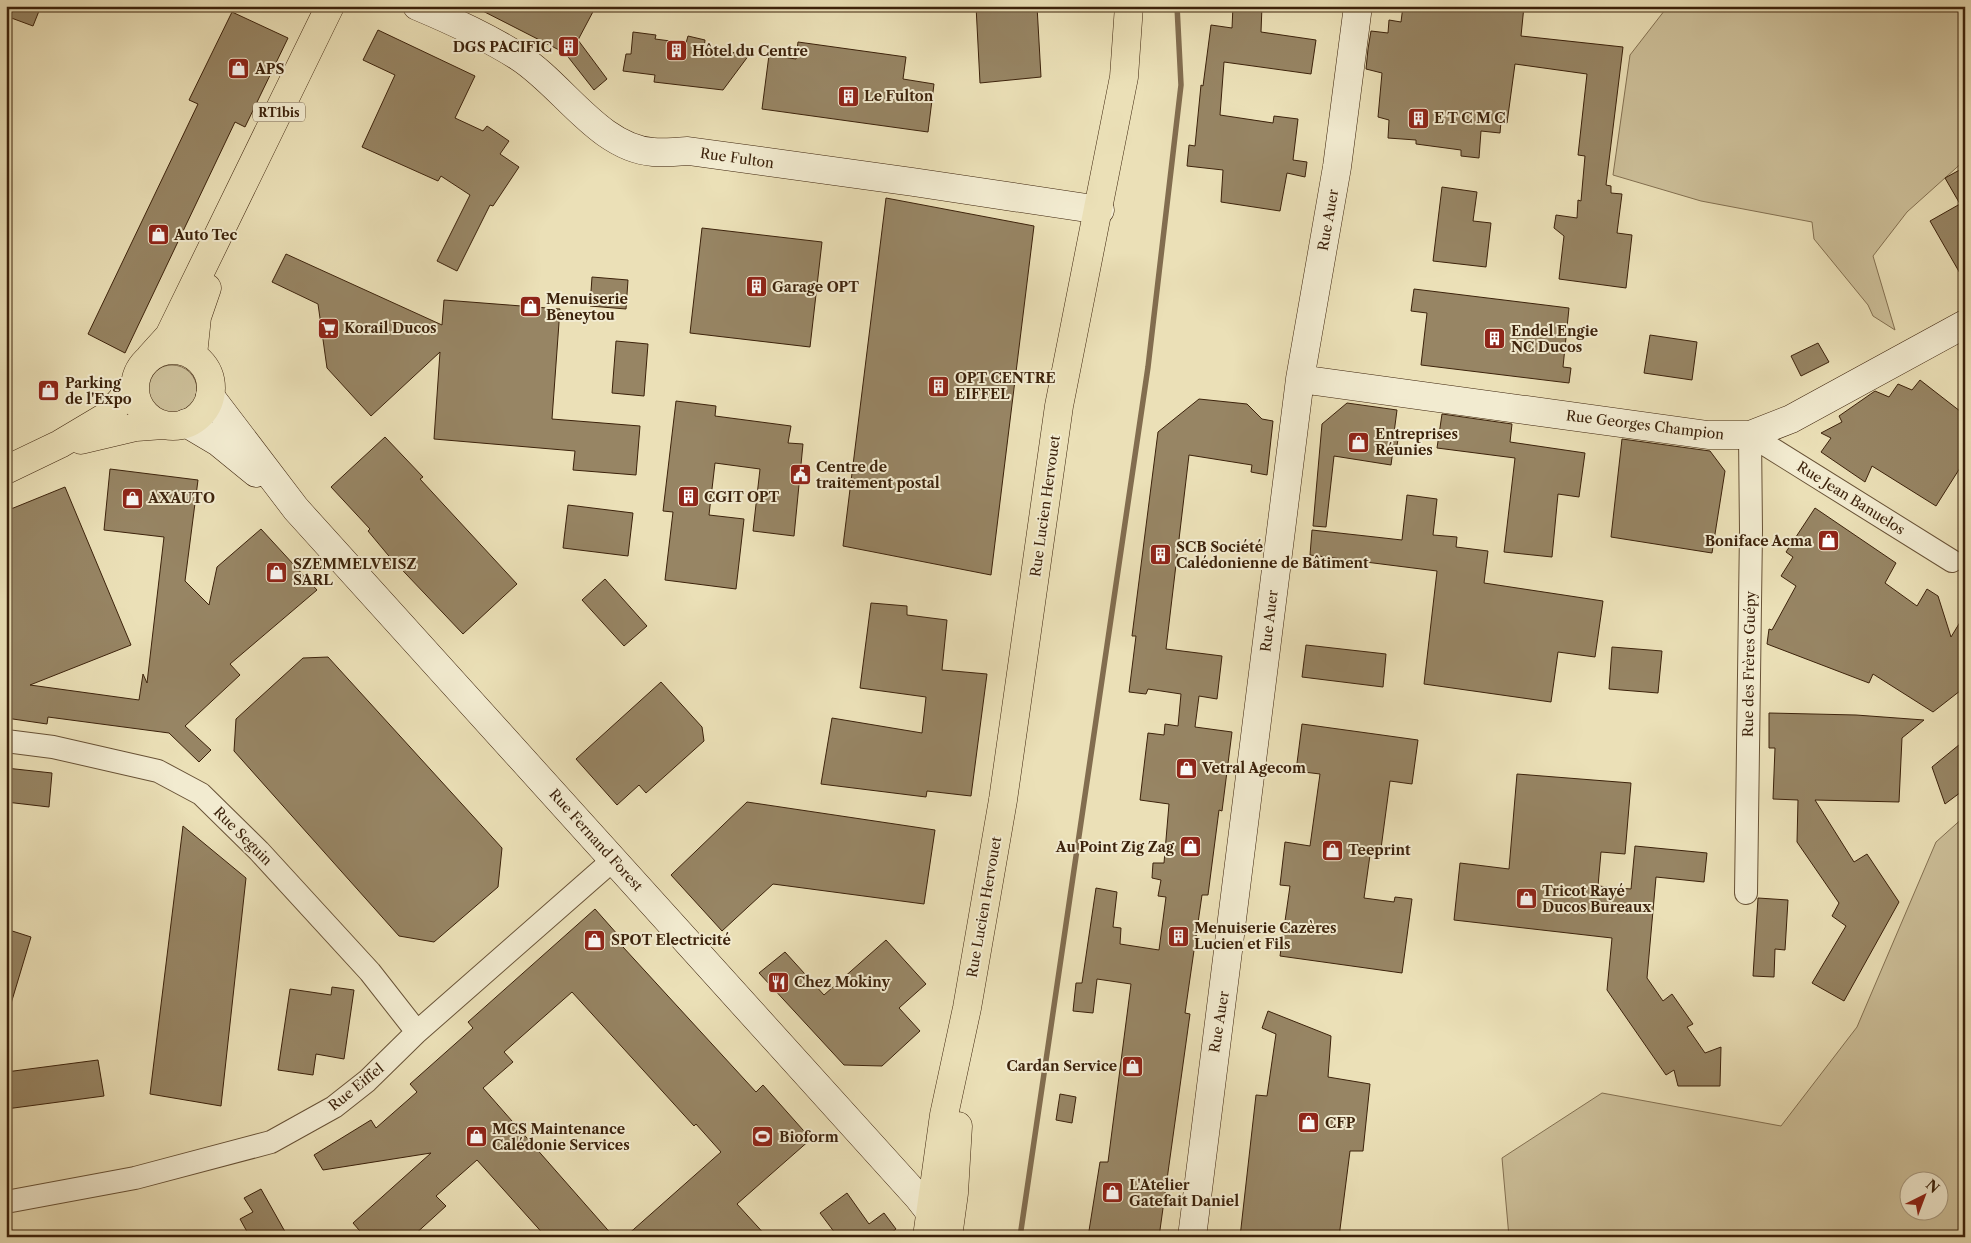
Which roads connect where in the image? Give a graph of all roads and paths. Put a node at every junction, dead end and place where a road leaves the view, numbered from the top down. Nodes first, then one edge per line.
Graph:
1 (330, 6) edge
2 (417, 6) edge
3 (1129, 6) edge
4 (1358, 6) edge
5 (1100, 210) junction
6 (226, 217) junction
7 (1965, 324) edge
8 (193, 355) junction
9 (150, 357) junction
10 (1300, 379) junction
11 (134, 386) junction
12 (210, 396) junction
13 (175, 424) junction
14 (1750, 435) junction
15 (60, 444) junction
16 (6, 470) edge
17 (296, 509) junction
18 (1952, 561) dead end
19 (6, 741) edge
20 (613, 860) junction
21 (1746, 893) dead end
22 (967, 1008) junction
23 (417, 1032) junction
24 (936, 1164) junction
25 (895, 1172) junction
26 (6, 1202) edge
27 (928, 1224) edge
28 (939, 1237) edge
29 (948, 1237) edge
30 (1192, 1237) edge

1 - 6 main road, RT1bis
2 - 5 street, Rue Fulton
3 - 5 main road, Rue Lucien Hervouet
4 - 10 street, Rue Auer
5 - 22 main road, Rue Lucien Hervouet
6 - 8 main road, RT1bis
6 - 9 main road, RT1bis
7 - 14 street, Rue Georges Champion
8 - 9 main road
8 - 12 main road
9 - 11 main road
10 - 14 street, Rue Georges Champion
10 - 30 street, Rue Auer
11 - 13 main road
11 - 15 main road
12 - 13 main road
12 - 17 street, Rue Fernand Forest
13 - 15 main road
13 - 17 street, Rue Fernand Forest
14 - 18 street, Rue Jean Banuelos
14 - 21 street, Rue des Frères Guépy
15 - 16 main road
17 - 20 street, Rue Fernand Forest
19 - 23 street, Rue Seguin
20 - 23 street, Rue Eiffel
20 - 25 street, Rue Fernand Forest
22 - 24 main road, Rue Lucien Hervouet
22 - 29 main road, Rue Lucien Hervouet
23 - 26 street, Rue Eiffel
24 - 25 street
24 - 27 main road, Rue Lucien Hervouet
25 - 27 street, Rue Fernand Forest
27 - 28 street, Rue Fernand Forest

